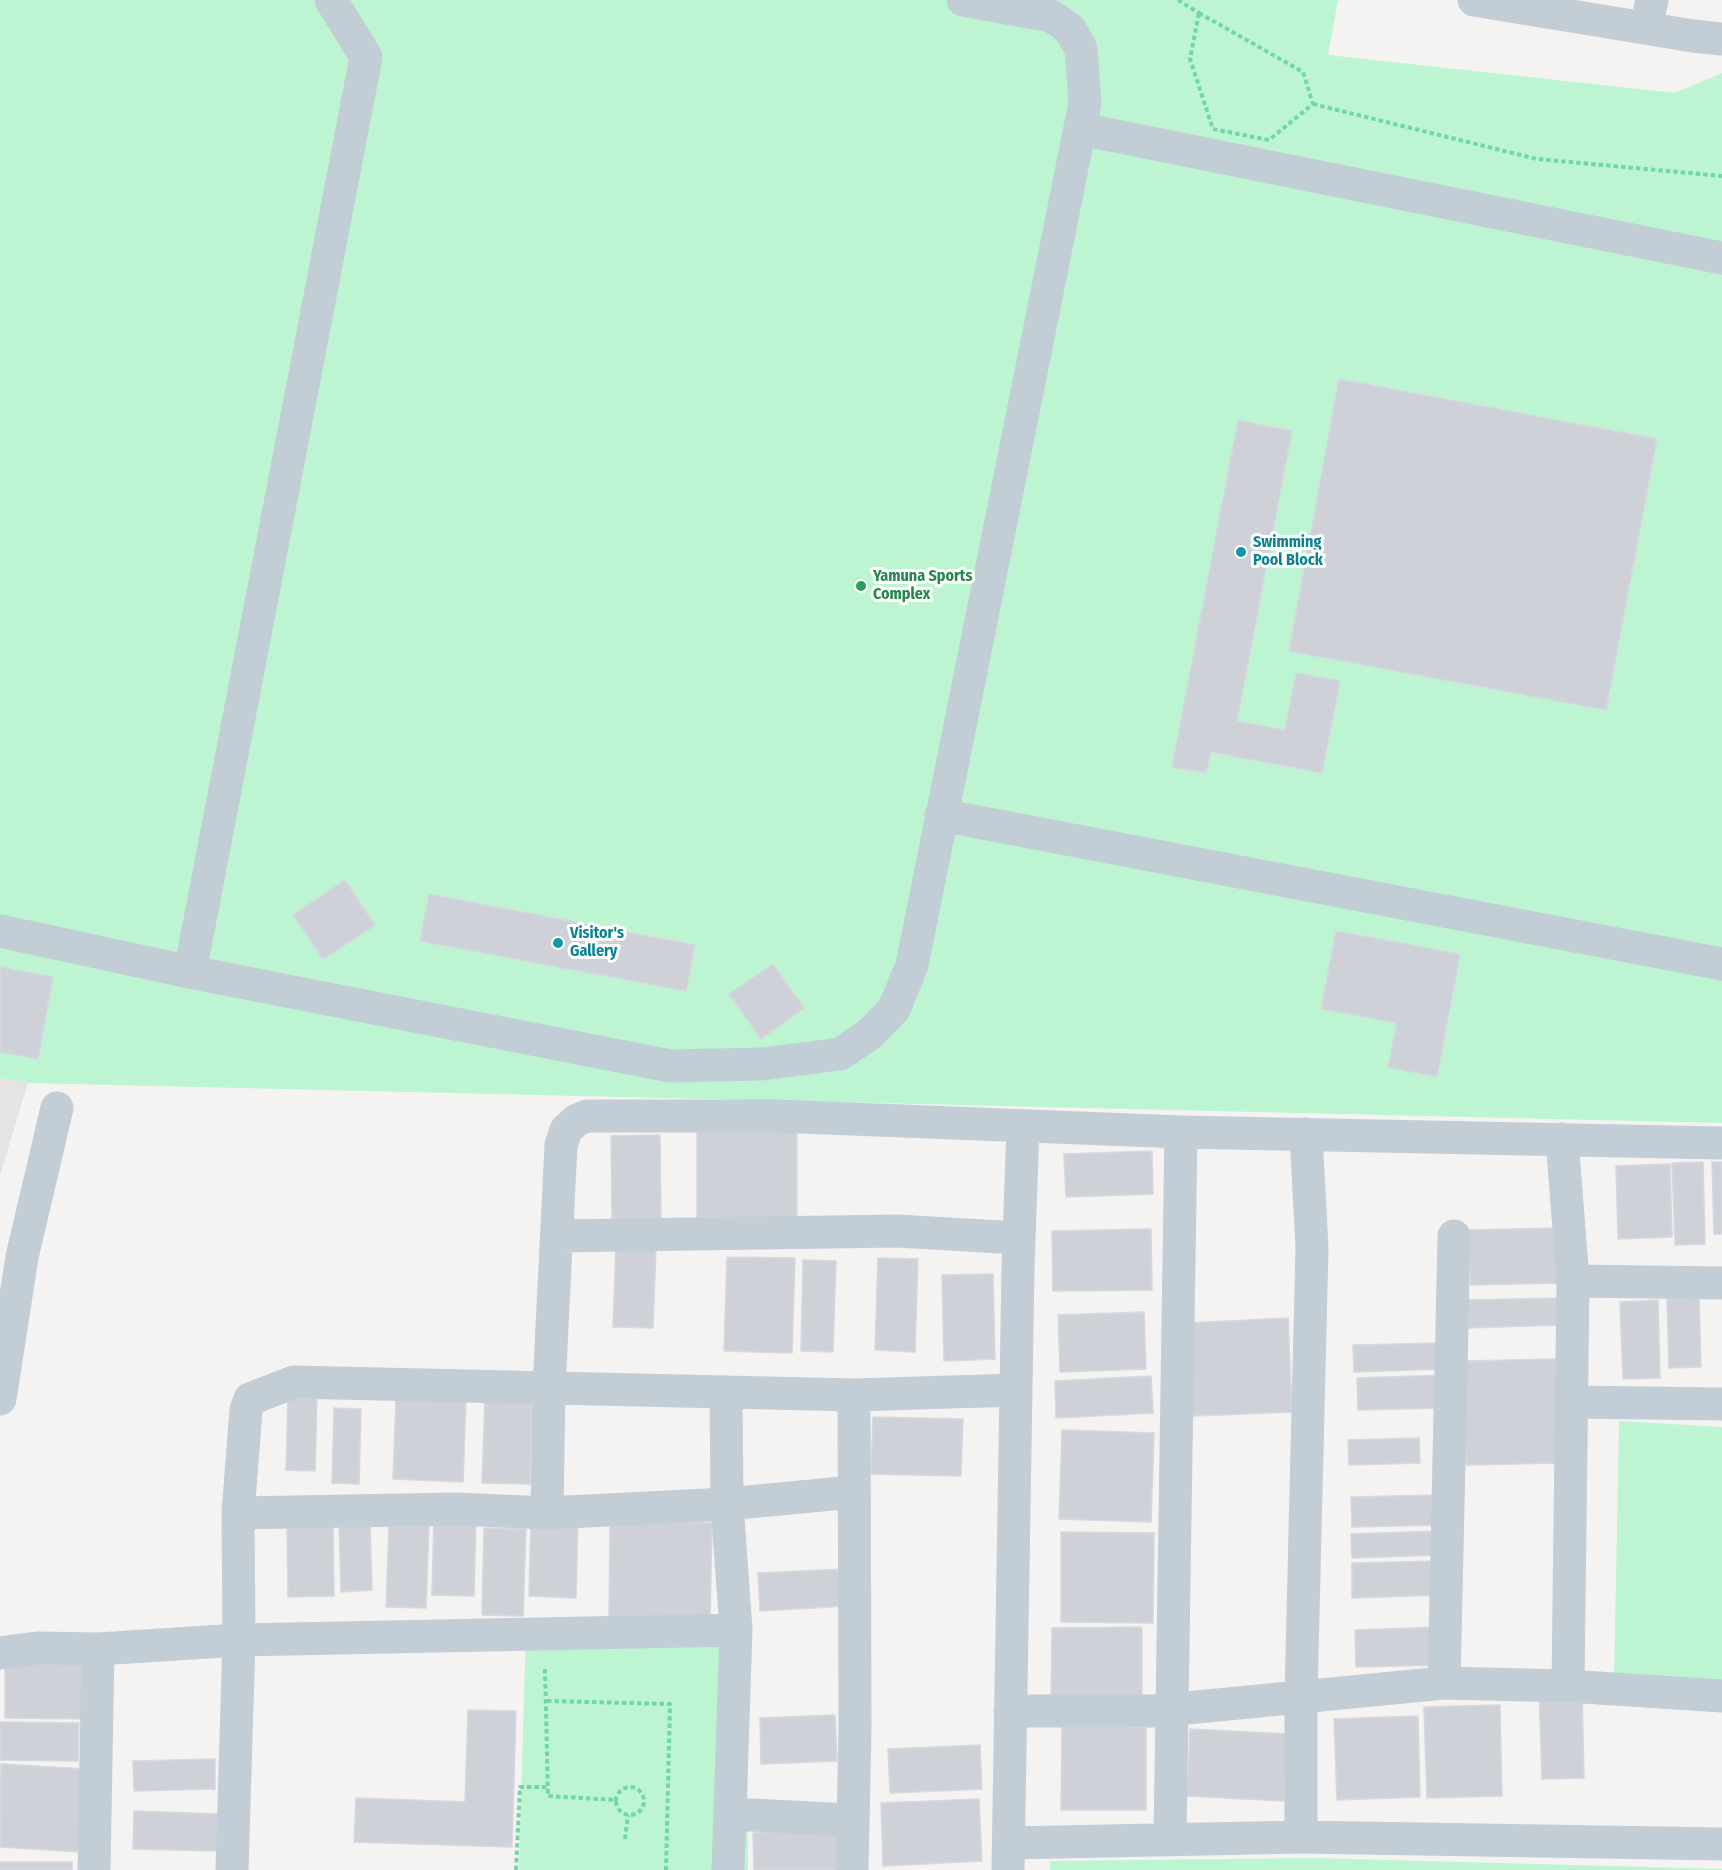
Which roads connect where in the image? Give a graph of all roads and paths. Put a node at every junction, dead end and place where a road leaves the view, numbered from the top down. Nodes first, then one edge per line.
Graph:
1 (332, 0) edge
2 (963, 0) edge
3 (1178, 0) edge
4 (1474, 0) edge
5 (1510, 3) edge
6 (1003, 4) edge
7 (1198, 13) junction
8 (1649, 14) edge
9 (1722, 39) edge
10 (1313, 104) junction
11 (1081, 129) junction
12 (1722, 176) edge
13 (1722, 258) edge
14 (941, 815) junction
15 (0, 931) edge
16 (1722, 964) edge
17 (190, 972) junction
18 (57, 1107) dead end
19 (1023, 1126) junction
20 (1181, 1132) junction
21 (1306, 1134) junction
22 (1562, 1139) junction
23 (1722, 1143) edge
24 (557, 1236) junction
25 (1454, 1236) dead end
26 (1018, 1238) junction
27 (1573, 1281) junction
28 (1722, 1283) edge
29 (549, 1388) junction
30 (1016, 1390) junction
31 (726, 1392) junction
32 (854, 1395) junction
33 (0, 1399) edge
34 (1571, 1402) junction
35 (1722, 1404) edge
36 (853, 1492) junction
37 (727, 1504) junction
38 (238, 1513) junction
39 (547, 1513) junction
40 (736, 1630) junction
41 (238, 1640) junction
42 (98, 1649) junction
43 (0, 1653) edge
44 (1443, 1683) junction
45 (1568, 1686) junction
46 (1301, 1695) junction
47 (1722, 1696) edge
48 (1173, 1710) junction
49 (1010, 1711) junction
50 (547, 1787) junction
51 (616, 1800) junction
52 (730, 1814) junction
53 (628, 1815) junction
54 (852, 1820) junction
55 (1301, 1837) junction
56 (1170, 1838) junction
57 (625, 1839) dead end
58 (1722, 1845) edge
59 (1009, 1856) edge
60 (94, 1870) edge
61 (232, 1870) edge
62 (516, 1870) edge
63 (666, 1870) edge
64 (728, 1870) edge
65 (852, 1870) edge

1 - 17 street
2 - 6 street
3 - 7 path
4 - 5 street
5 - 8 street
6 - 11 street
7 - 10 path
7 - 10 path
8 - 9 street
10 - 12 path
11 - 13 street
11 - 14 street
14 - 16 street
14 - 17 street
15 - 17 street
18 - 33 street
19 - 20 street
19 - 24 street
19 - 26 street
20 - 21 street
20 - 48 street
21 - 22 street
21 - 46 street
22 - 23 street
22 - 27 street
24 - 26 street
24 - 29 street
25 - 44 street
26 - 30 street
27 - 28 street
27 - 34 street
29 - 31 street
29 - 38 street
29 - 39 street
30 - 32 street
30 - 49 street
31 - 32 street
31 - 37 street
32 - 36 street
34 - 35 street
34 - 45 street
36 - 37 street
36 - 54 street
37 - 39 street
37 - 40 street
38 - 39 street
38 - 41 street
40 - 41 street
40 - 52 street
41 - 42 street
41 - 61 street
42 - 43 street
42 - 60 street
44 - 45 street
44 - 46 street
45 - 47 street
46 - 48 street
46 - 55 street
48 - 49 street
48 - 56 street
49 - 59 street
50 - 51 path
50 - 62 path
50 - 63 path
51 - 53 path
51 - 53 path
52 - 54 street
52 - 64 street
53 - 57 path
54 - 65 street
55 - 56 street
55 - 58 street
56 - 59 street

